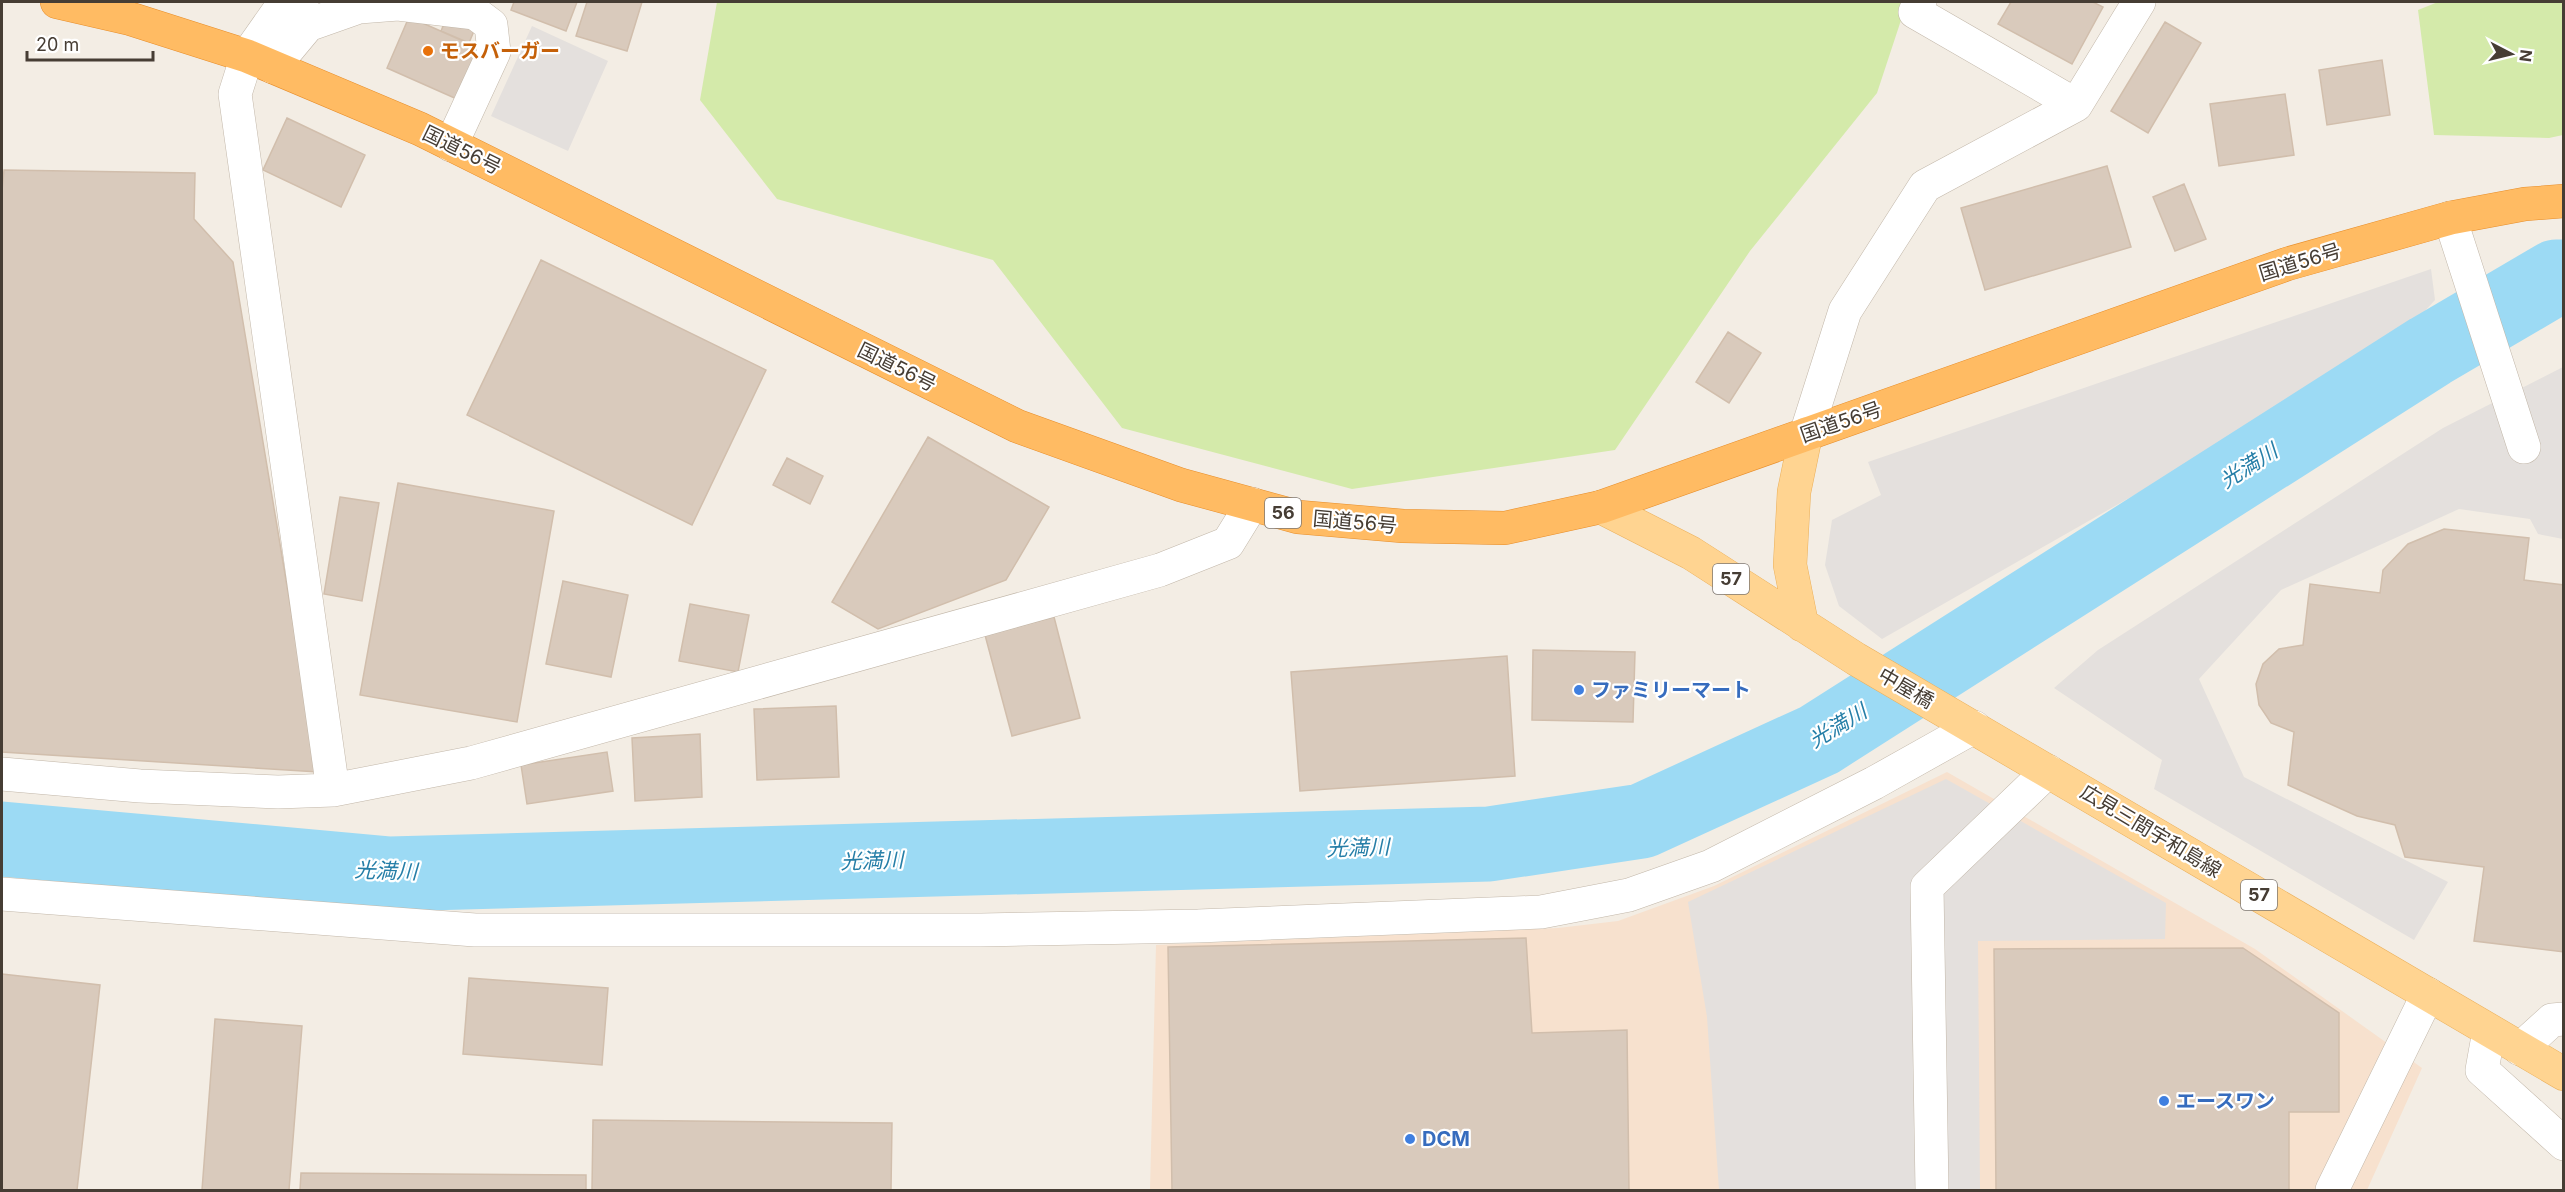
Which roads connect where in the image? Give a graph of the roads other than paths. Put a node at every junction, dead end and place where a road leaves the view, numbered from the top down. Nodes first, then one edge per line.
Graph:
1 (57, 2) edge
2 (302, 2) edge
3 (1920, 2) edge
4 (2139, 2) edge
5 (260, 62) junction
6 (2076, 105) junction
7 (451, 145) junction
8 (2564, 201) edge
9 (2450, 218) junction
10 (1806, 434) junction
11 (2524, 447) dead end
12 (1252, 504) junction
13 (1601, 507) junction
14 (1802, 626) junction
15 (1965, 722) junction
16 (2048, 771) junction
17 (2, 774) edge
18 (333, 790) junction
19 (2, 894) edge
20 (2428, 994) junction
21 (2564, 1019) edge
22 (2489, 1031) junction
23 (2520, 1049) junction
24 (2564, 1074) edge
25 (2564, 1144) edge
26 (1932, 1191) edge
27 (2332, 1191) edge

1 - 5 highway, 国道56号 / 56
2 - 5 street
3 - 6 street
4 - 6 street
5 - 7 highway, 国道56号 / 56
5 - 7 street
5 - 18 street
6 - 10 street
7 - 12 highway, 国道56号 / 56
8 - 9 highway, 国道56号 / 56
9 - 10 highway, 国道56号 / 56
9 - 11 street
10 - 13 highway, 国道56号 / 56
10 - 14 main road
12 - 13 highway, 国道56号 / 56
12 - 18 street
13 - 14 main road, 57
14 - 15 main road, 中屋橋 / 57
15 - 16 main road, 広見三間宇和島線 / 57
15 - 19 street
16 - 20 main road, 広見三間宇和島線 / 57
16 - 26 street
17 - 18 street
20 - 22 main road, 広見三間宇和島線 / 57
20 - 27 street
21 - 23 street
22 - 23 main road, 広見三間宇和島線 / 57
22 - 25 street
23 - 24 main road, 広見三間宇和島線 / 57

